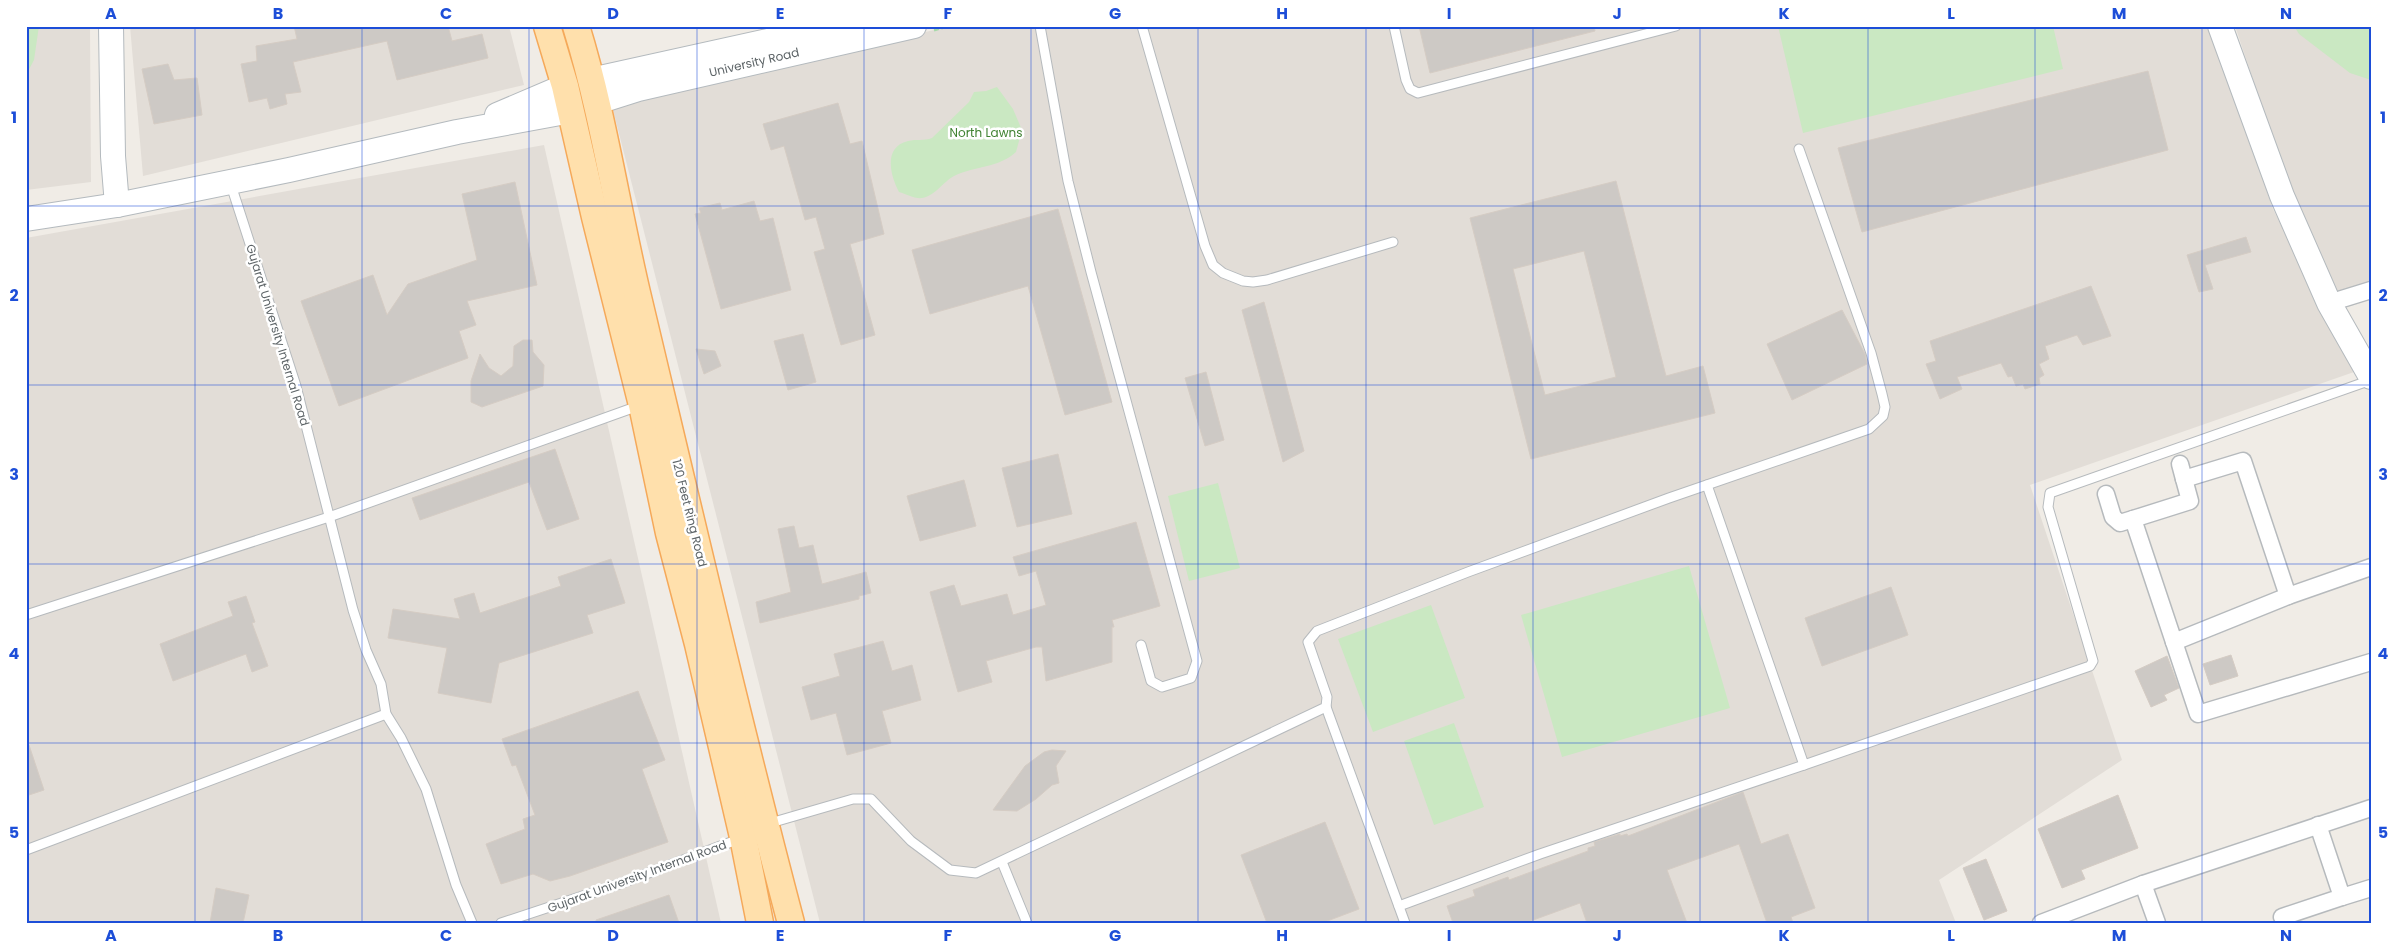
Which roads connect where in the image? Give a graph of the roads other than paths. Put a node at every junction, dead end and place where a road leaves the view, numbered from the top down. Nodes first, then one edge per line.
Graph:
1 (111, 26) edge
2 (547, 26) edge
3 (576, 26) edge
4 (836, 26) edge
5 (914, 26) edge
6 (1040, 26) edge
7 (1142, 26) edge
8 (1394, 26) edge
9 (1676, 26) edge
10 (2220, 26) edge
11 (565, 86) junction
12 (594, 91) junction
13 (571, 111) junction
14 (457, 132) junction
15 (1799, 149) dead end
16 (230, 182) junction
17 (116, 205) junction
18 (26, 219) edge
19 (1393, 242) dead end
20 (2371, 290) edge
21 (2329, 303) junction
22 (2371, 378) edge
23 (642, 405) junction
24 (1707, 485) junction
25 (2106, 494) dead end
26 (329, 518) junction
27 (2133, 519) junction
28 (2371, 567) edge
29 (2288, 596) junction
30 (26, 615) edge
31 (2174, 642) junction
32 (1140, 645) dead end
33 (2371, 662) edge
34 (1326, 708) junction
35 (386, 714) junction
36 (1804, 765) junction
37 (2371, 808) edge
38 (766, 824) junction
39 (2318, 825) junction
40 (743, 837) junction
41 (26, 850) edge
42 (1002, 862) junction
43 (2143, 884) junction
44 (2371, 888) edge
45 (2342, 897) junction
46 (1399, 906) junction
47 (2282, 917) dead end
48 (472, 923) edge
49 (502, 923) edge
50 (760, 923) edge
51 (791, 923) edge
52 (1027, 923) edge
53 (1405, 923) edge
54 (2041, 923) edge
55 (2157, 923) edge

1 - 17 street
2 - 11 main road
3 - 12 main road, 120 Feet Ring Road
4 - 12 street, University Road
5 - 12 street, University Road
6 - 32 lane
7 - 19 lane
8 - 9 lane
10 - 21 street
11 - 12 main road
11 - 13 main road, 120 Feet Ring Road
11 - 14 street
12 - 13 main road
12 - 38 main road, 120 Feet Ring Road
13 - 14 street
13 - 23 main road, 120 Feet Ring Road
14 - 16 street
15 - 24 lane
16 - 17 street
16 - 26 lane, Gujarat University Internal Road
17 - 18 street
20 - 21 street
21 - 22 street
22 - 36 lane
23 - 26 lane
23 - 40 main road, 120 Feet Ring Road
24 - 34 lane
24 - 36 lane
25 - 27 street
26 - 30 lane
26 - 35 lane, Gujarat University Internal Road
27 - 29 street
27 - 31 street
28 - 29 street
29 - 31 street
31 - 33 street
34 - 42 lane
34 - 46 lane
35 - 41 lane
35 - 48 lane, Gujarat University Internal Road
36 - 46 lane
37 - 39 street
38 - 42 lane
38 - 51 main road, 120 Feet Ring Road
39 - 43 street
39 - 45 street
40 - 49 lane, Gujarat University Internal Road
40 - 50 main road, 120 Feet Ring Road
42 - 52 lane
43 - 54 street
43 - 55 street
44 - 45 street
45 - 47 street
46 - 53 lane

